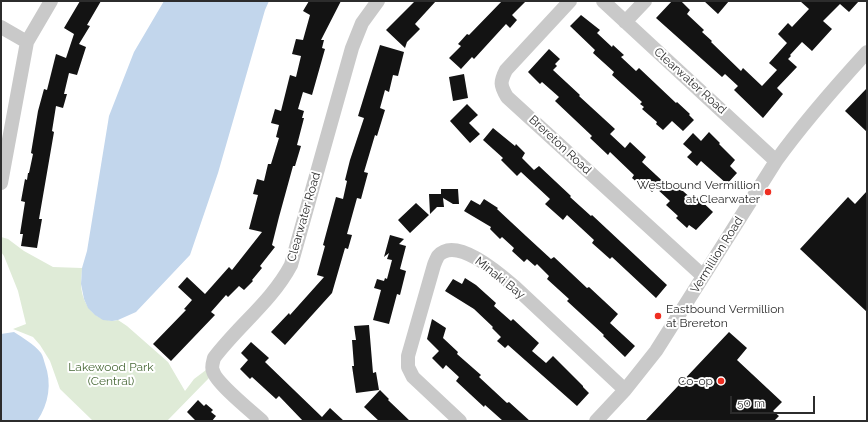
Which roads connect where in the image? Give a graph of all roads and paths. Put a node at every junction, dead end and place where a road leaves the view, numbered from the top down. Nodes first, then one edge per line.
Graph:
1 (51, 1) edge
2 (378, 1) edge
3 (570, 1) edge
4 (603, 1) edge
5 (645, 1) edge
6 (625, 22) junction
7 (1, 27) edge
8 (27, 42) junction
9 (867, 52) edge
10 (776, 161) junction
11 (1, 183) edge
12 (703, 276) junction
13 (625, 390) junction
14 (262, 421) edge
15 (460, 421) edge
16 (596, 421) edge

1 - 8 street
2 - 14 street, Clearwater Road
3 - 12 street, Brereton Road
4 - 6 street, Clearwater Road
5 - 6 street
6 - 10 street, Clearwater Road
7 - 8 street
8 - 11 street
9 - 10 street, Vermillion Road
10 - 12 street, Vermillion Road
12 - 13 street, Vermillion Road
13 - 15 street, Minaki Bay
13 - 16 street, Vermillion Road

